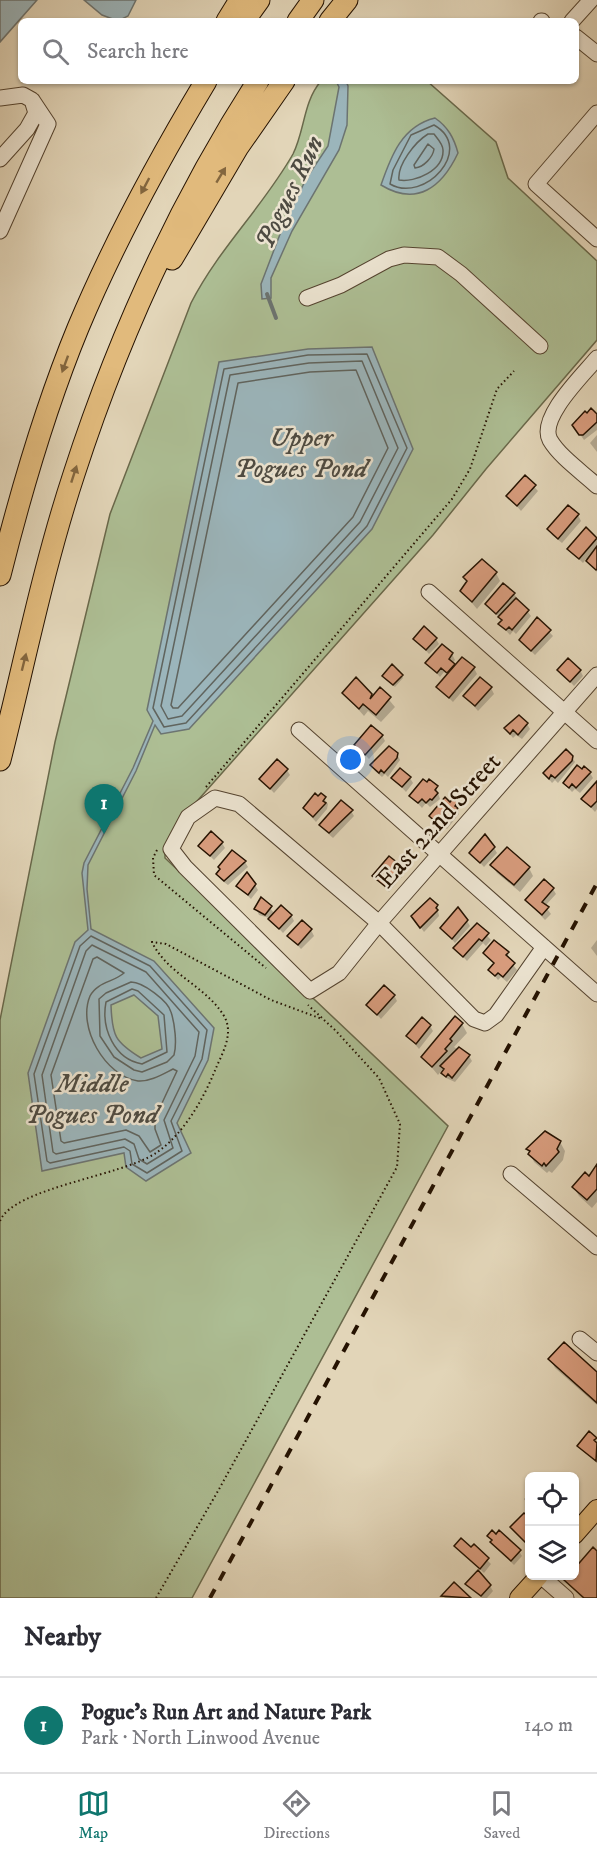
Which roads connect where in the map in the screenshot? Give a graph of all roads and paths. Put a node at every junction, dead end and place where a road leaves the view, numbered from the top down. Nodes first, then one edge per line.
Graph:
1 (240, 0) edge
2 (259, 0) edge
3 (313, 0) edge
4 (347, 0) edge
5 (591, 0) edge
6 (229, 18) edge
7 (246, 18) edge
8 (300, 18) edge
9 (332, 18) edge
10 (575, 18) edge
11 (579, 39) edge
12 (597, 54) edge
13 (197, 84) edge
14 (204, 84) edge
15 (256, 84) edge
16 (282, 84) edge
17 (0, 98) edge
18 (32, 100) junction
19 (597, 113) edge
20 (162, 154) junction
21 (0, 159) edge
22 (0, 231) edge
23 (597, 239) edge
24 (307, 298) dead end
25 (540, 346) dead end
26 (597, 358) edge
27 (110, 372) junction
28 (597, 486) edge
29 (0, 575) edge
30 (429, 592) dead end
31 (597, 675) edge
32 (565, 713) junction
33 (299, 730) dead end
34 (597, 741) edge
35 (0, 760) edge
36 (439, 854) junction
37 (379, 923) junction
38 (543, 947) junction
39 (597, 994) edge
40 (325, 1020) dead end
41 (511, 1174) dead end
42 (0, 1221) edge
43 (597, 1246) edge
44 (580, 1339) dead end
45 (597, 1353) edge
46 (597, 1509) edge
47 (579, 1529) edge
48 (535, 1580) edge
49 (546, 1580) edge
50 (519, 1598) edge
51 (566, 1598) edge

1 - 6 highway
2 - 7 highway
3 - 8 highway
4 - 9 highway
5 - 10 street
11 - 12 street
13 - 20 highway
14 - 20 highway
15 - 27 highway
27 -> 16 highway
17 - 18 street
18 - 21 street
18 - 22 street
19 - 23 street
20 -> 29 highway
24 - 25 street
26 - 28 street
35 -> 27 highway
30 - 32 street
31 - 32 street, East 22nd Street
32 - 34 street
32 - 36 street, East 22nd Street
33 - 36 street
36 - 37 street, East 22nd Street
36 - 38 street
37 - 37 street, East 22nd Street
37 - 38 street
38 - 39 street
40 - 42 path
41 - 43 street
44 - 45 street
46 - 47 main road
48 - 50 main road
49 - 51 street

